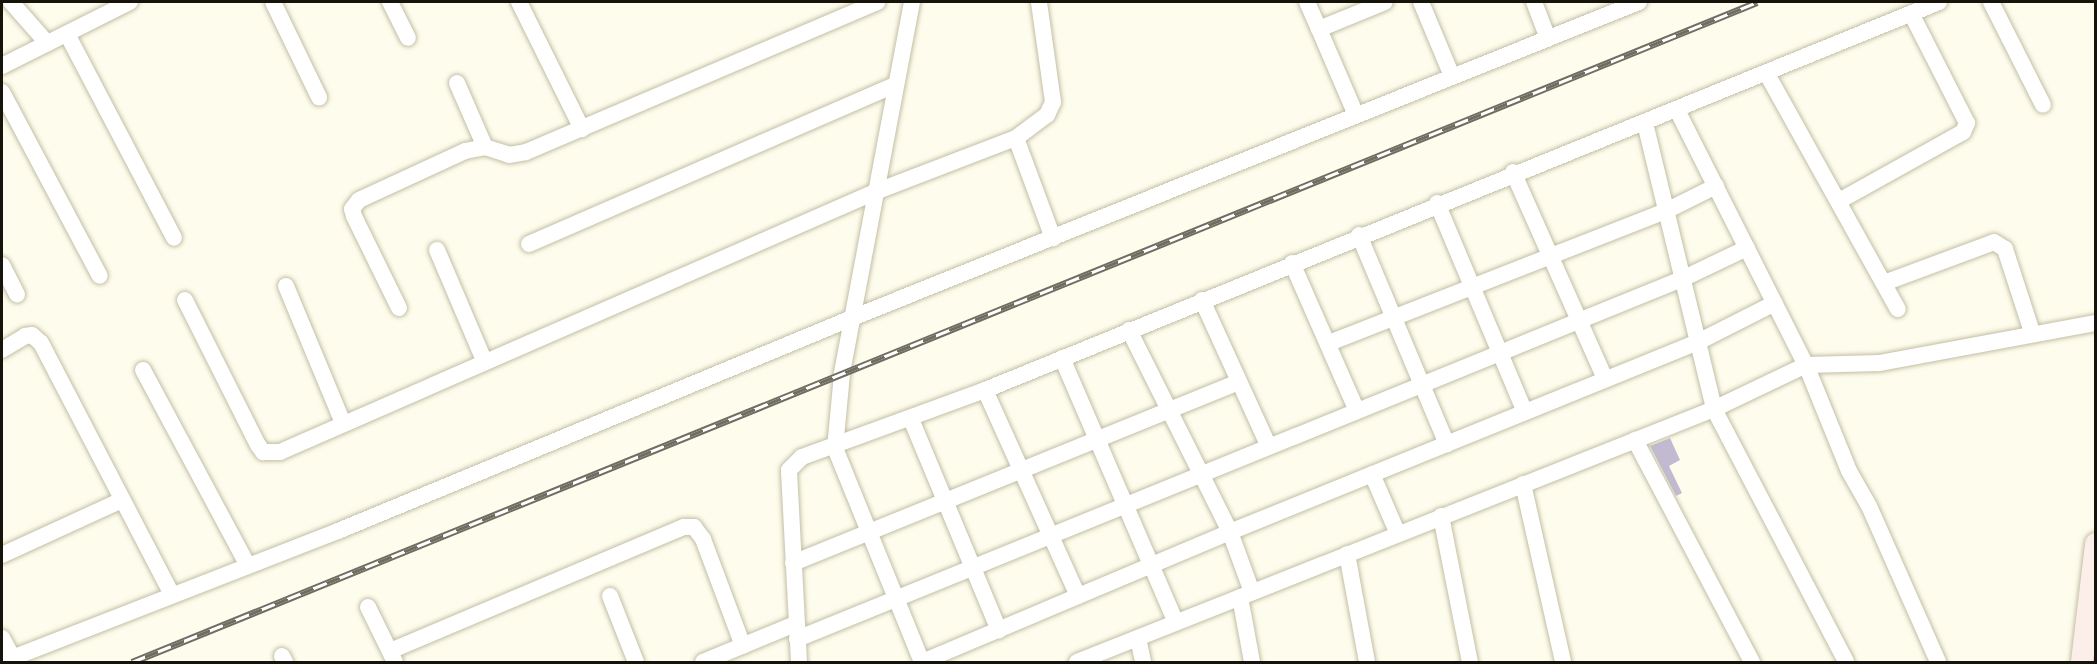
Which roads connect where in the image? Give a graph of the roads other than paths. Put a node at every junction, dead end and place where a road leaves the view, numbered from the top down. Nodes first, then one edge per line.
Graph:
1 (11, 2) edge
2 (130, 2) edge
3 (273, 2) edge
4 (390, 2) edge
5 (519, 2) edge
6 (877, 2) edge
7 (912, 2) edge
8 (1039, 2) edge
9 (1307, 2) edge
10 (1385, 2) edge
11 (1421, 2) edge
12 (1534, 2) edge
13 (1635, 2) edge
14 (1939, 2) edge
15 (1991, 2) edge
16 (106, 6) edge
17 (1911, 13) junction
18 (1319, 29) junction
19 (67, 34) junction
20 (408, 38) dead end
21 (1548, 38) junction
22 (47, 43) junction
23 (2, 66) edge
24 (1767, 74) junction
25 (1452, 76) junction
26 (457, 83) dead end
27 (893, 86) junction
28 (2, 92) edge
29 (319, 97) dead end
30 (2043, 105) dead end
31 (1677, 110) junction
32 (1356, 115) junction
33 (1645, 123) junction
34 (582, 129) junction
35 (1016, 138) junction
36 (485, 147) junction
37 (1514, 172) junction
38 (1716, 186) junction
39 (875, 192) junction
40 (1839, 201) junction
41 (1437, 203) junction
42 (1666, 211) junction
43 (1359, 235) junction
44 (174, 238) dead end
45 (1053, 238) junction
46 (529, 244) dead end
47 (1747, 248) junction
48 (437, 250) dead end
49 (1551, 256) junction
50 (1292, 263) junction
51 (2, 265) edge
52 (100, 276) dead end
53 (1682, 279) junction
54 (1884, 283) junction
55 (286, 286) dead end
56 (1472, 286) junction
57 (17, 294) dead end
58 (185, 300) dead end
59 (1202, 300) junction
60 (1775, 303) junction
61 (399, 308) dead end
62 (1898, 309) dead end
63 (1394, 317) junction
64 (852, 318) junction
65 (1578, 318) junction
66 (2096, 323) edge
67 (1129, 330) junction
68 (2032, 332) junction
69 (1698, 342) junction
70 (1329, 343) junction
71 (2, 350) edge
72 (1499, 351) junction
73 (1062, 358) junction
74 (484, 360) junction
75 (1806, 364) junction
76 (144, 370) dead end
77 (1605, 380) junction
78 (1239, 382) junction
79 (1421, 382) junction
80 (985, 390) junction
81 (1714, 409) junction
82 (1356, 410) junction
83 (1170, 411) junction
84 (1525, 412) junction
85 (911, 419) junction
86 (343, 423) junction
87 (1097, 440) junction
88 (1635, 440) junction
89 (1447, 444) junction
90 (1268, 445) junction
91 (835, 448) junction
92 (1022, 471) junction
93 (1201, 473) junction
94 (1372, 474) junction
95 (1523, 484) junction
96 (122, 500) junction
97 (947, 503) junction
98 (1125, 504) junction
99 (1441, 516) junction
100 (871, 532) junction
101 (1230, 532) junction
102 (1051, 534) junction
103 (1398, 534) junction
104 (2096, 544) edge
105 (1347, 554) junction
106 (2, 555) edge
107 (793, 563) junction
108 (1152, 565) junction
109 (248, 566) junction
110 (972, 566) junction
111 (1246, 594) junction
112 (172, 596) junction
113 (610, 596) dead end
114 (1078, 596) junction
115 (896, 598) junction
116 (368, 607) dead end
117 (2091, 613) edge
118 (1176, 623) junction
119 (999, 630) junction
120 (796, 631) junction
121 (2, 638) edge
122 (1138, 638) junction
123 (743, 645) junction
124 (393, 657) edge
125 (7, 660) edge
126 (922, 662) edge
127 (636, 663) edge
128 (703, 663) edge
129 (799, 663) edge
130 (1077, 663) edge
131 (1143, 663) edge
132 (1252, 663) edge
133 (1367, 663) edge
134 (1470, 663) edge
135 (1563, 663) edge
136 (1752, 663) edge
137 (1846, 663) edge
138 (1938, 663) edge
139 (2082, 663) edge

1 - 22 street
2 - 16 street
3 - 29 street
4 - 20 street
5 - 34 street
6 - 34 street
7 - 27 street
8 - 35 street
9 - 18 street
10 - 18 street
11 - 25 street
12 - 21 street
13 - 21 street
14 - 17 street
15 - 30 street
16 - 19 street
17 - 24 street
17 - 40 street
18 - 32 street
19 - 22 street
19 - 44 street
21 - 25 street
22 - 23 street
24 - 31 street
24 - 40 street
25 - 32 street
26 - 36 street
27 - 39 street
27 - 46 street
28 - 52 street
31 - 33 street
31 - 38 street
32 - 45 street
33 - 37 street
33 - 42 street
34 - 36 street
35 - 39 street
35 - 45 street
36 - 61 street
37 - 41 street
37 - 49 street
38 - 42 street
38 - 47 street
39 - 64 street
39 - 74 street
40 - 54 street
41 - 43 street
41 - 56 street
42 - 49 street
42 - 53 street
43 - 50 street
43 - 63 street
45 - 64 street
47 - 53 street
47 - 60 street
48 - 74 street
49 - 56 street
49 - 65 street
50 - 59 street
50 - 70 street
51 - 57 street
53 - 65 street
53 - 69 street
54 - 62 street
54 - 68 street
55 - 86 street
56 - 63 street
56 - 72 street
58 - 86 street
59 - 67 street
59 - 78 street
60 - 69 street
60 - 75 street
63 - 70 street
63 - 79 street
64 - 91 street
64 - 109 street
65 - 72 street
65 - 77 street
66 - 68 street
67 - 73 street
67 - 83 street
68 - 75 street
69 - 77 street
69 - 81 street
70 - 82 street
71 - 96 street
72 - 79 street
72 - 84 street
73 - 80 street
73 - 87 street
74 - 86 street
75 - 81 street
75 - 138 street
76 - 109 street
77 - 84 street
78 - 83 street
78 - 90 street
79 - 82 street
79 - 89 street
80 - 85 street
80 - 92 street
81 - 88 street
81 - 137 street
82 - 90 street
83 - 87 street
83 - 93 street
84 - 89 street
85 - 91 street
85 - 97 street
87 - 92 street
87 - 98 street
88 - 95 street
88 - 136 street
89 - 94 street
90 - 93 street
91 - 100 street
91 - 107 street
92 - 97 street
92 - 102 street
93 - 98 street
93 - 101 street
94 - 101 street
94 - 103 street
95 - 99 street
95 - 135 street
96 - 106 street
96 - 112 street
97 - 100 street
97 - 110 street
98 - 102 street
98 - 108 street
99 - 103 street
99 - 134 street
100 - 107 street
100 - 115 street
101 - 108 street
101 - 111 street
102 - 110 street
102 - 114 street
103 - 105 street
104 - 117 street
105 - 111 street
105 - 133 street
107 - 120 street
108 - 114 street
108 - 118 street
109 - 112 street
110 - 115 street
110 - 119 street
111 - 118 street
111 - 132 street
112 - 125 street
113 - 127 street
114 - 119 street
115 - 120 street
115 - 126 street
116 - 124 street
117 - 139 street
118 - 122 street
119 - 126 street
120 - 123 street
120 - 129 street
121 - 125 street
122 - 130 street
122 - 131 street
123 - 124 street
123 - 128 street

